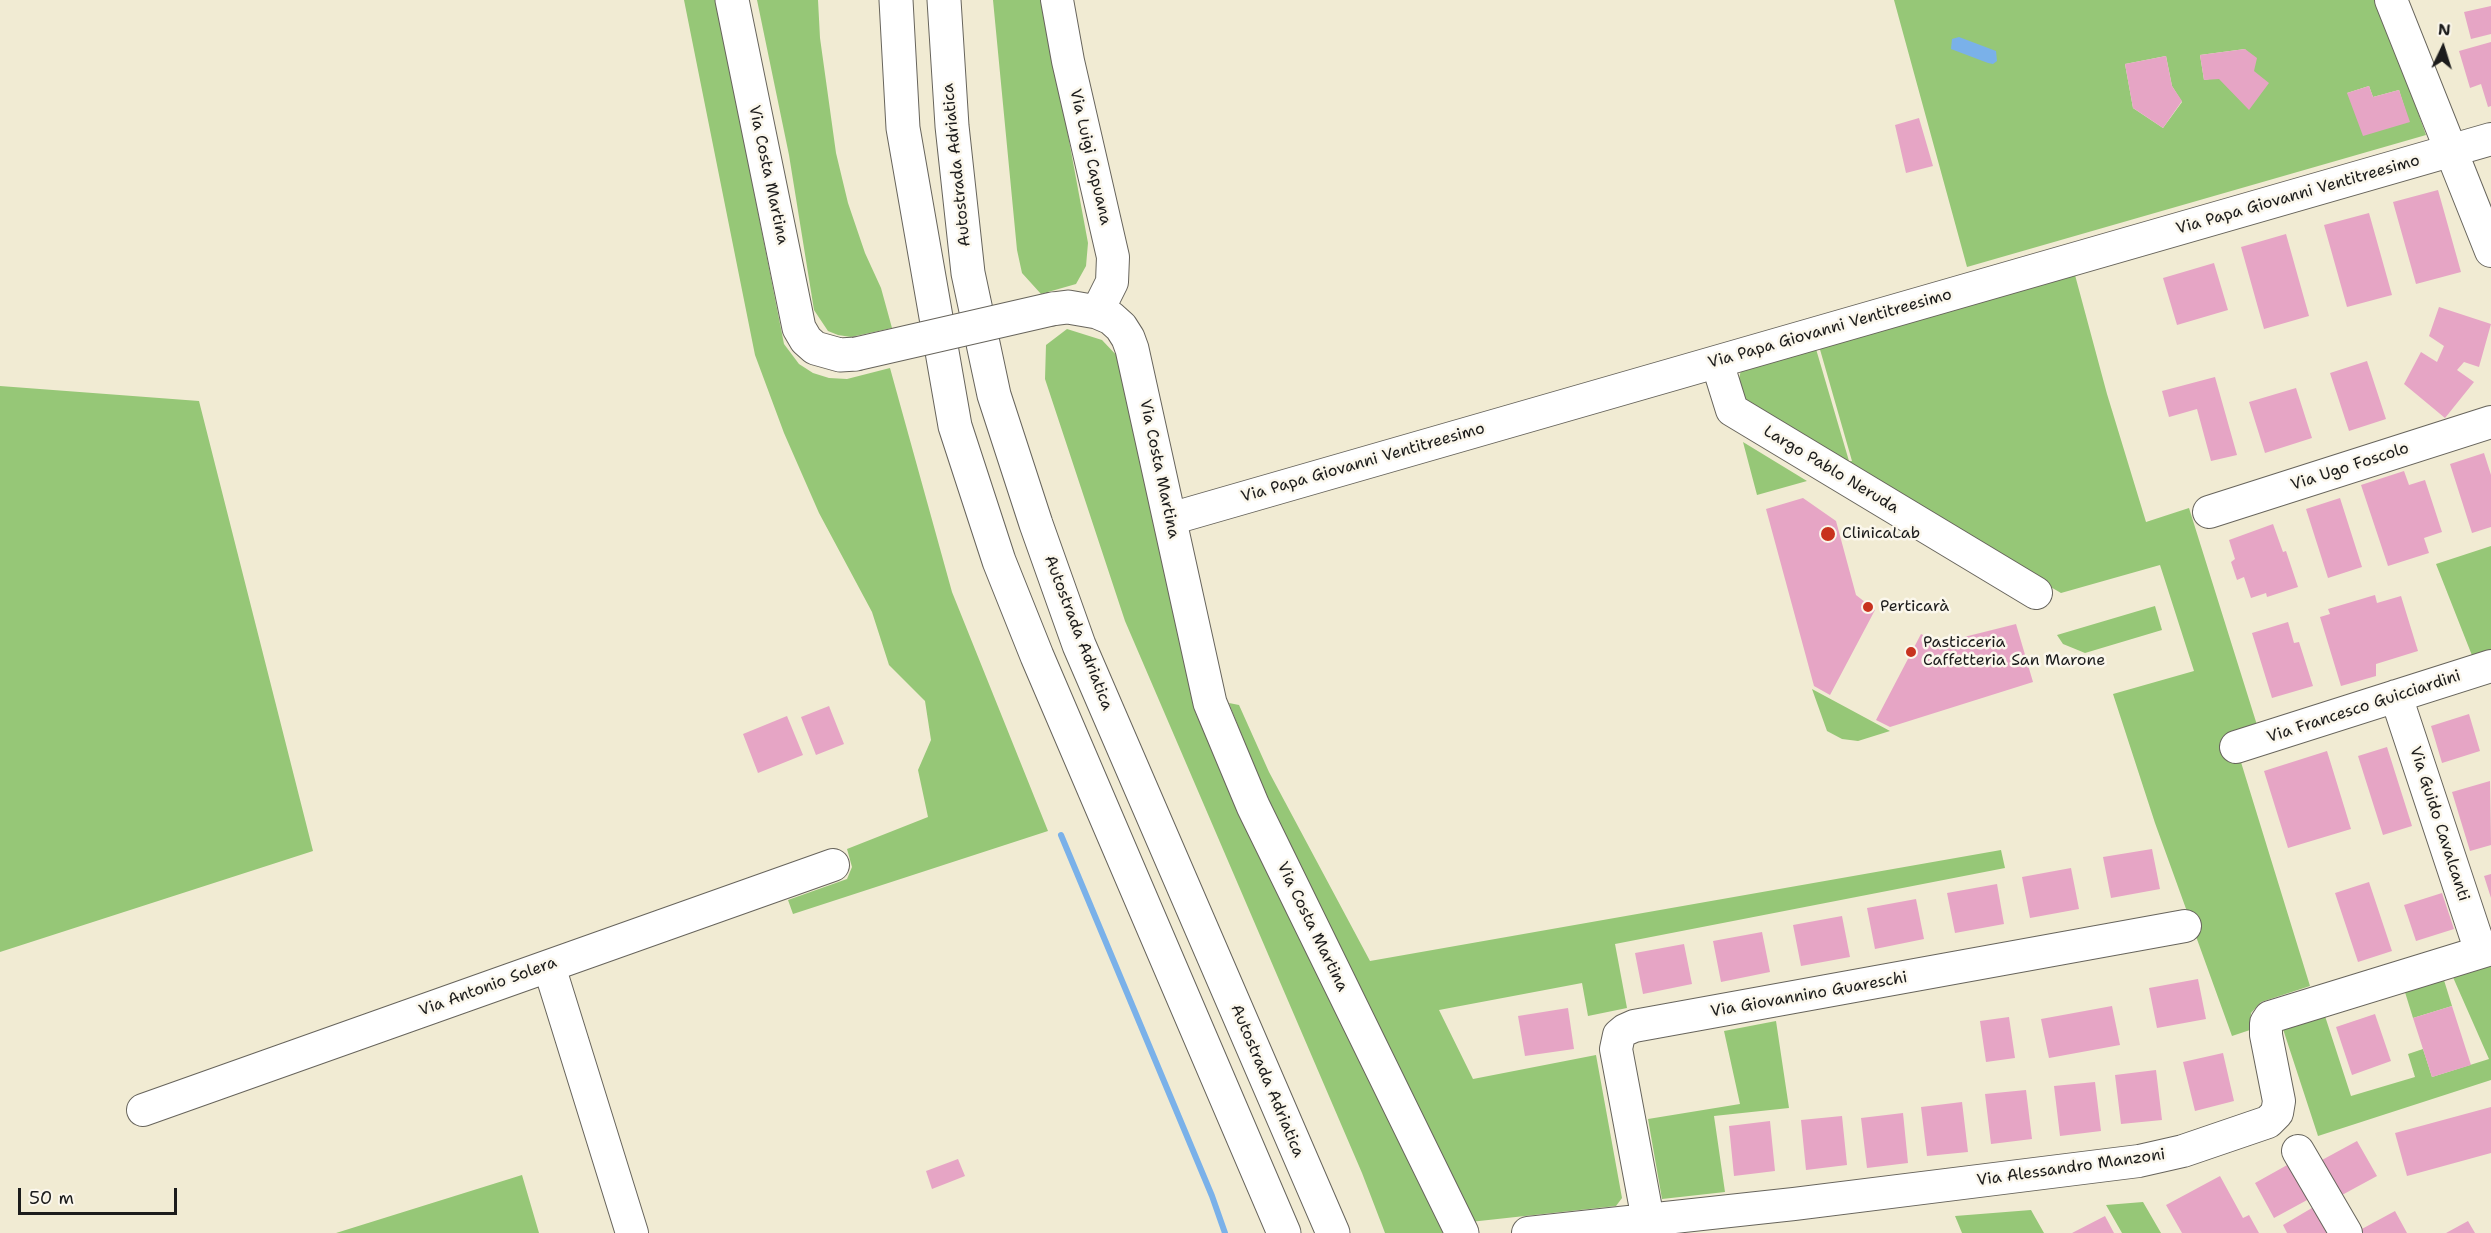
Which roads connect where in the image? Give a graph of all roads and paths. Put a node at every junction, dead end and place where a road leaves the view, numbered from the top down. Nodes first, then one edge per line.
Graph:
1 (732, 0) edge
2 (896, 0) edge
3 (944, 0) edge
4 (1057, 0) edge
5 (2391, 0) edge
6 (2491, 140) edge
7 (2450, 151) junction
8 (2491, 251) edge
9 (1097, 312) junction
10 (1717, 362) junction
11 (2491, 422) edge
12 (2209, 512) dead end
13 (1170, 519) junction
14 (2036, 593) dead end
15 (2491, 666) edge
16 (2396, 696) junction
17 (2236, 747) dead end
18 (833, 865) dead end
19 (2186, 926) dead end
20 (2486, 951) edge
21 (549, 966) junction
22 (143, 1110) dead end
23 (2298, 1151) dead end
24 (1648, 1220) junction
25 (632, 1233) edge
26 (1284, 1233) edge
27 (1333, 1233) edge
28 (1462, 1233) edge
29 (1528, 1233) edge
30 (2346, 1233) edge

1 - 9 main road, Via Costa Martina, bridge
2 - 26 main road
3 - 27 main road, Autostrada Adriatica
4 - 9 street, Via Luigi Capuana
5 - 7 street
6 - 7 street, Via Papa Giovanni Ventitreesimo
7 - 8 street
7 - 10 street, Via Papa Giovanni Ventitreesimo
9 - 13 main road, Via Costa Martina
10 - 13 street, Via Papa Giovanni Ventitreesimo
10 - 14 street, Largo Pablo Neruda
11 - 12 street, Via Ugo Foscolo
13 - 28 main road, Via Costa Martina
15 - 16 street, Via Francesco Guicciardini
16 - 17 street, Via Francesco Guicciardini
16 - 20 street, Via Guido Cavalcanti
18 - 21 street, Via Antonio Solera
19 - 24 street, Via Giovannino Guareschi
20 - 24 street, Via Alessandro Manzoni
21 - 22 street, Via Antonio Solera
21 - 25 street
23 - 30 street
24 - 29 street, Via Alessandro Manzoni

